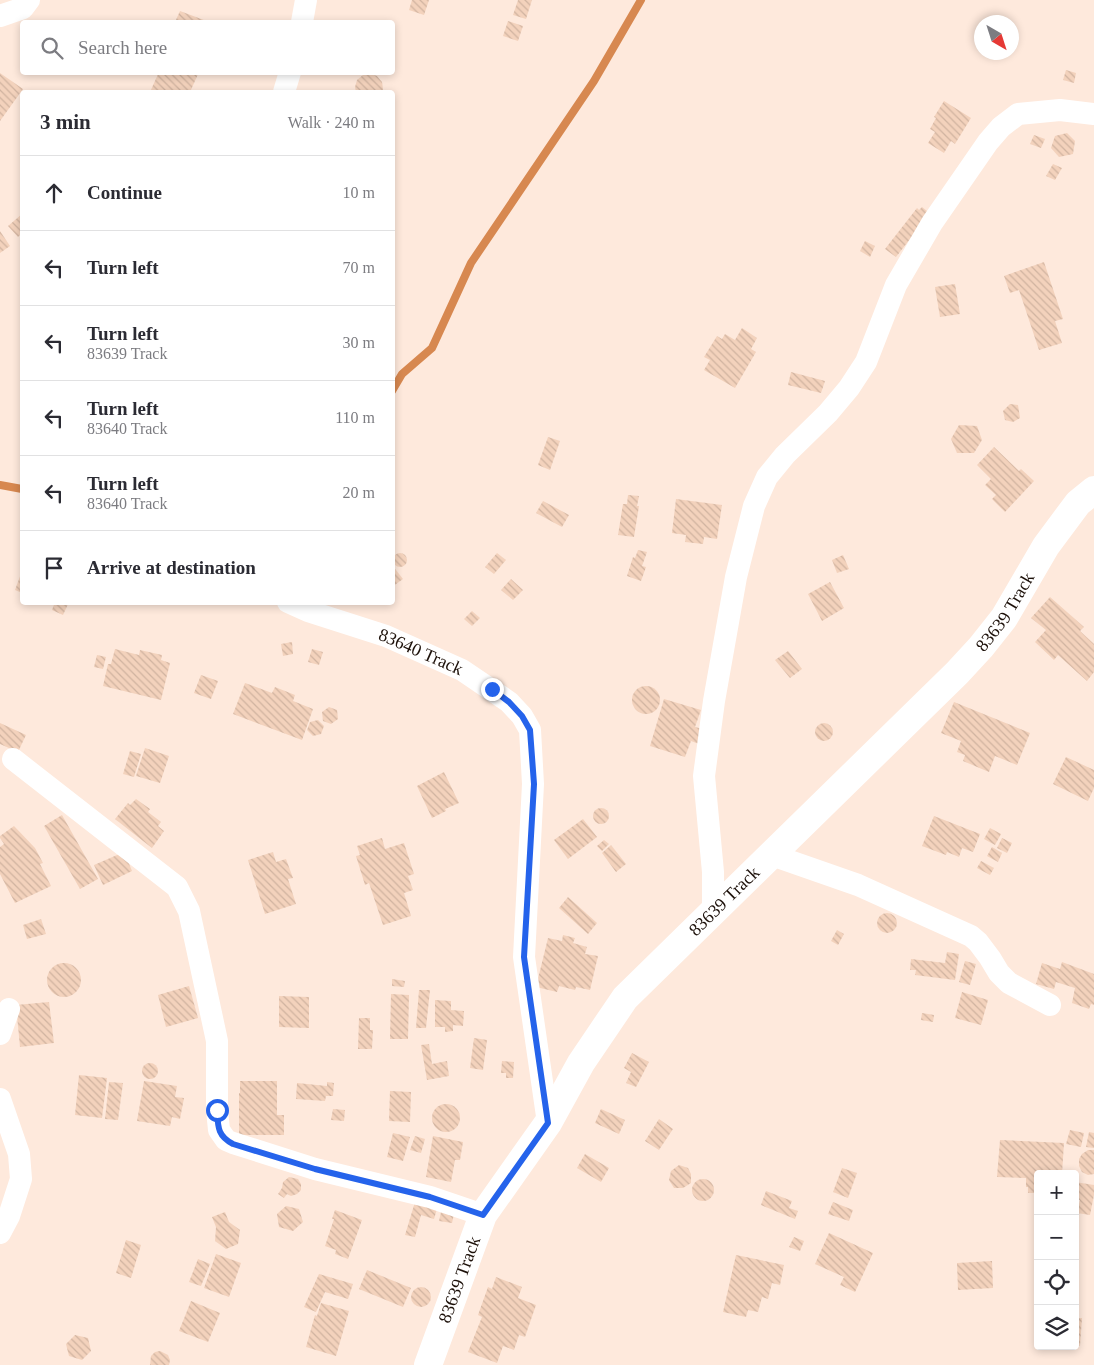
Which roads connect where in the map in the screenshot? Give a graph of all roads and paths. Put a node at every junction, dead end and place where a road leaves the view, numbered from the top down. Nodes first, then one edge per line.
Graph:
1 (29, 0) edge
2 (306, 0) edge
3 (0, 16) edge
4 (302, 20) edge
5 (289, 75) edge
6 (285, 90) edge
7 (1094, 114) edge
8 (1094, 490) edge
9 (295, 605) edge
10 (13, 759) dead end
11 (772, 855) junction
12 (713, 913) junction
13 (1050, 1005) dead end
14 (9, 1009) dead end
15 (0, 1034) edge
16 (0, 1099) edge
17 (548, 1123) junction
18 (483, 1215) junction
19 (0, 1233) edge
20 (428, 1365) edge

1 - 3 street
2 - 4 street
5 - 6 street
7 - 12 street
8 - 11 street, 83639 Track
9 - 17 street, 83640 Track
10 - 18 street
11 - 12 street, 83639 Track
11 - 13 street
12 - 17 street, 83639 Track
14 - 15 street
16 - 19 street
17 - 18 street, 83639 Track
18 - 20 street, 83639 Track

